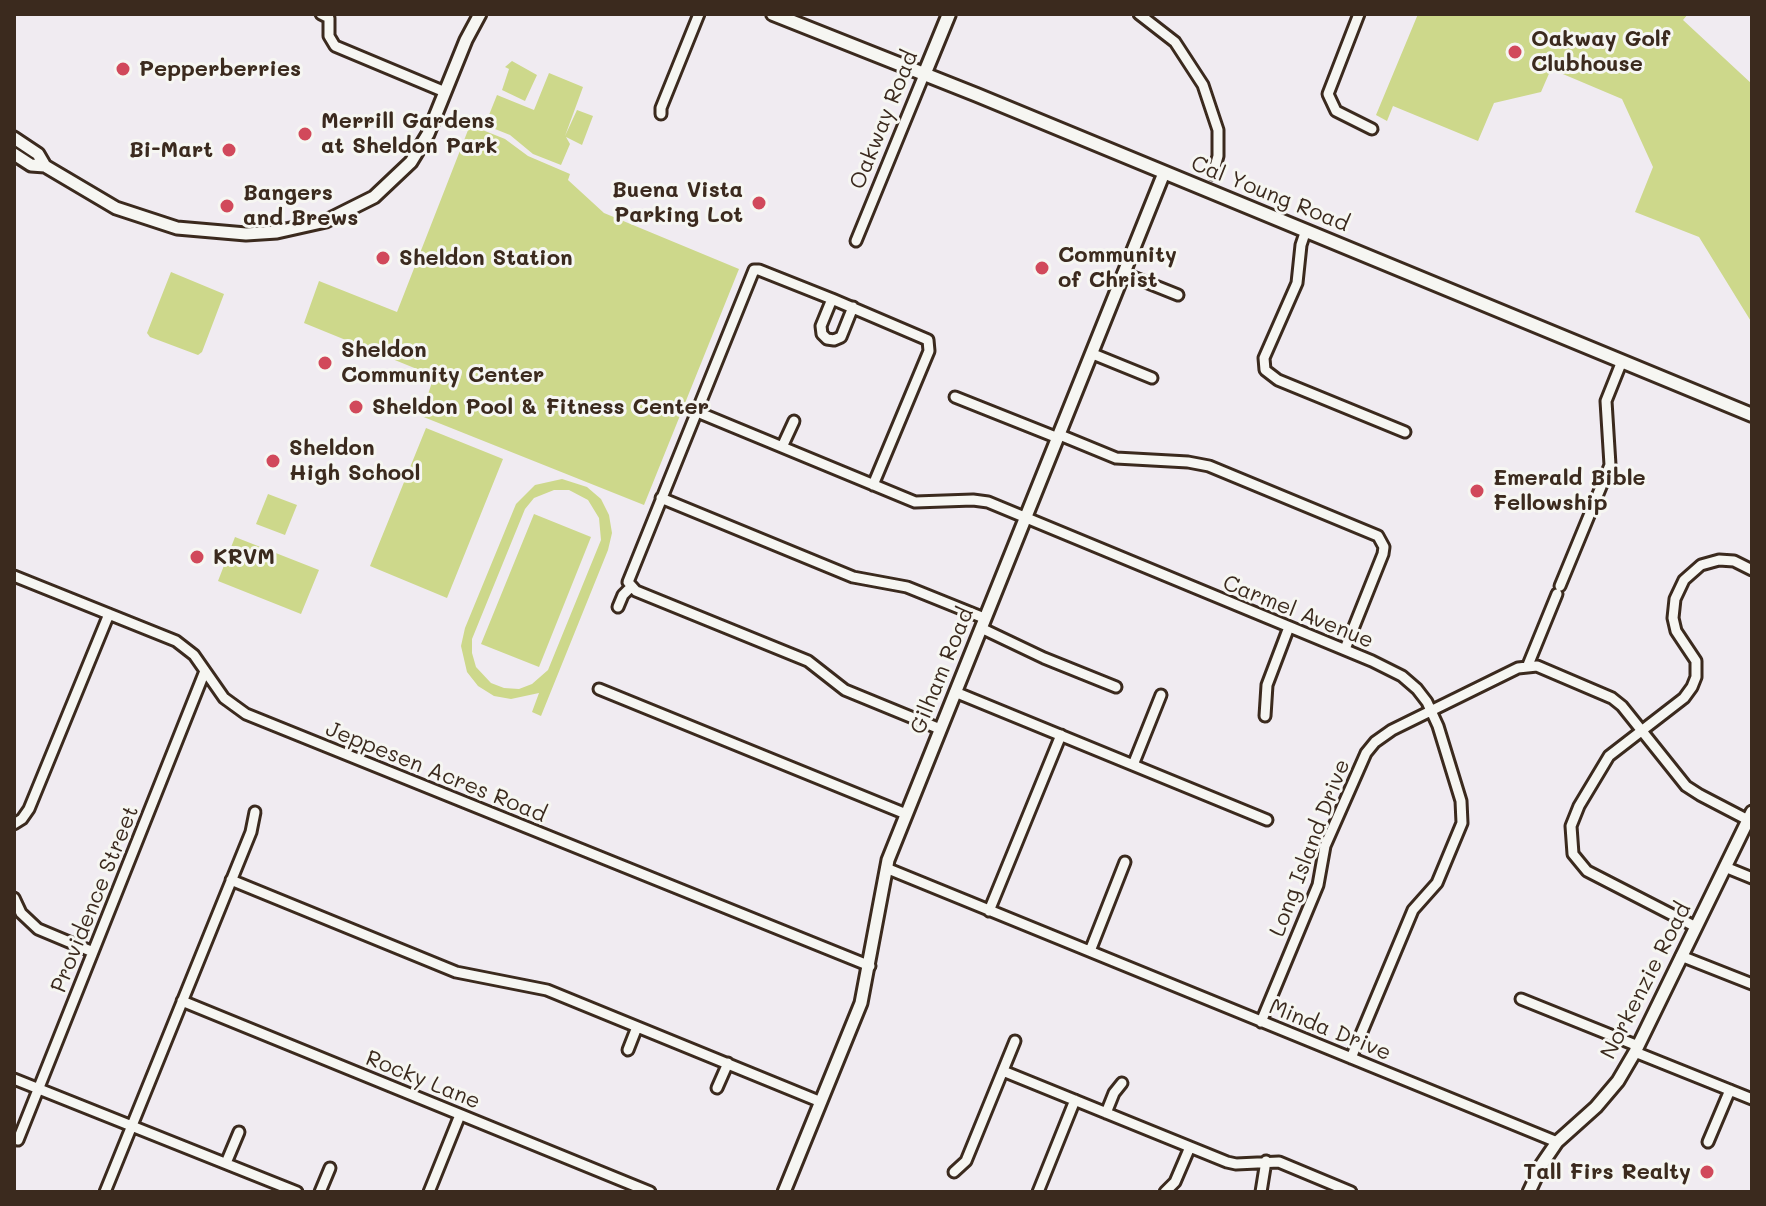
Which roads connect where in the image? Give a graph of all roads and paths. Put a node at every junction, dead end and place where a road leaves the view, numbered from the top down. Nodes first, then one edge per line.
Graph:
1 (321, 14) edge
2 (699, 14) edge
3 (773, 14) edge
4 (949, 14) edge
5 (1139, 14) edge
6 (1359, 14) edge
7 (478, 16) edge
8 (924, 75) junction
9 (445, 92) junction
10 (661, 114) dead end
11 (1372, 129) dead end
12 (14, 138) edge
13 (14, 154) edge
14 (45, 166) junction
15 (1164, 173) junction
16 (1213, 174) dead end
17 (1306, 230) junction
18 (856, 241) dead end
19 (1123, 273) junction
20 (1178, 295) dead end
21 (832, 299) junction
22 (853, 307) junction
23 (1093, 354) junction
24 (1622, 361) junction
25 (1152, 378) dead end
26 (955, 397) dead end
27 (695, 411) junction
28 (1752, 415) edge
29 (794, 421) dead end
30 (1405, 432) dead end
31 (1059, 437) junction
32 (782, 447) junction
33 (873, 485) junction
34 (661, 498) junction
35 (1025, 519) junction
36 (1752, 570) edge
37 (14, 576) edge
38 (633, 589) junction
39 (618, 607) dead end
40 (109, 614) junction
41 (983, 623) junction
42 (1289, 627) junction
43 (1345, 649) junction
44 (1528, 665) junction
45 (205, 671) junction
46 (1116, 687) dead end
47 (599, 689) dead end
48 (955, 692) junction
49 (1161, 695) dead end
50 (1432, 711) junction
51 (1265, 716) dead end
52 (940, 729) junction
53 (1641, 729) junction
54 (1061, 735) junction
55 (1133, 765) junction
56 (255, 812) dead end
57 (906, 814) junction
58 (1750, 816) edge
59 (1267, 820) dead end
60 (14, 824) edge
61 (1125, 862) dead end
62 (1725, 867) junction
63 (886, 868) junction
64 (1752, 878) edge
65 (231, 880) junction
66 (14, 898) edge
67 (989, 911) junction
68 (1696, 927) junction
69 (1090, 951) junction
70 (93, 952) junction
71 (1681, 956) junction
72 (870, 966) junction
73 (1752, 984) edge
74 (1521, 999) dead end
75 (182, 1001) junction
76 (1261, 1022) junction
77 (637, 1027) junction
78 (1015, 1041) dead end
79 (1637, 1049) junction
80 (628, 1050) dead end
81 (1351, 1058) junction
82 (728, 1063) junction
83 (1003, 1071) junction
84 (14, 1079) edge
85 (1122, 1083) dead end
86 (39, 1088) junction
87 (717, 1088) dead end
88 (1730, 1090) junction
89 (1752, 1099) edge
90 (1075, 1100) junction
91 (821, 1102) junction
92 (1106, 1113) junction
93 (460, 1115) junction
94 (132, 1125) junction
95 (239, 1132) dead end
96 (18, 1140) dead end
97 (1557, 1142) junction
98 (1708, 1142) dead end
99 (1190, 1147) junction
100 (1266, 1161) junction
101 (226, 1163) junction
102 (330, 1168) dead end
103 (954, 1172) dead end
104 (1534, 1190) edge
105 (105, 1192) edge
106 (297, 1192) edge
107 (320, 1192) edge
108 (429, 1192) edge
109 (650, 1192) edge
110 (784, 1192) edge
111 (1038, 1192) edge
112 (1165, 1192) edge
113 (1261, 1192) edge
114 (1351, 1192) edge

1 - 9 street
2 - 10 street
3 - 8 main road, Cal Young Road
4 - 8 main road, Oakway Road
5 - 16 street
6 - 11 street
7 - 9 street
8 - 15 main road, Cal Young Road
8 - 18 street, Oakway Road
9 - 14 street
12 - 14 street
13 - 14 street
15 - 17 main road, Cal Young Road
15 - 19 street, Gilham Road
17 - 24 main road, Cal Young Road
17 - 30 street
19 - 20 street
19 - 23 street, Gilham Road
21 - 22 street
21 - 22 street
21 - 27 street
22 - 33 street
23 - 25 street
23 - 31 street, Gilham Road
24 - 28 main road, Cal Young Road
24 - 44 street
26 - 31 street
27 - 32 street, Carmel Avenue
27 - 34 street
29 - 32 street
31 - 35 street, Gilham Road
31 - 43 street
32 - 33 street, Carmel Avenue
33 - 35 street, Carmel Avenue
34 - 38 street
34 - 41 street
35 - 41 street, Gilham Road
35 - 42 street, Carmel Avenue
36 - 53 street
37 - 40 street, Jeppesen Acres Road
38 - 39 street
38 - 52 street
40 - 45 street, Jeppesen Acres Road
40 - 60 street
41 - 46 street
41 - 48 street, Gilham Road
42 - 43 street, Carmel Avenue
42 - 51 street
43 - 50 street, Carmel Avenue
44 - 50 street, Long Island Drive
44 - 53 street
45 - 70 street, Providence Street
45 - 72 street, Jeppesen Acres Road
47 - 57 street
48 - 52 street, Gilham Road
48 - 54 street
49 - 55 street
50 - 76 street, Long Island Drive
50 - 81 street, Carmel Avenue
52 - 57 street, Gilham Road
53 - 58 street
53 - 68 street
54 - 55 street
54 - 67 street
55 - 59 street
56 - 65 street
57 - 63 street, Gilham Road
58 - 62 street, Norkenzie Road
61 - 69 street
62 - 64 street
62 - 68 street, Norkenzie Road
63 - 67 street, Minda Drive
63 - 72 street, Gilham Road
65 - 75 street
65 - 77 street
66 - 70 street
67 - 69 street, Minda Drive
68 - 71 street, Norkenzie Road
69 - 76 street, Minda Drive
70 - 86 street, Providence Street
71 - 73 street
71 - 79 street, Norkenzie Road
72 - 91 street, Gilham Road
74 - 79 street
75 - 93 street, Rocky Lane
75 - 94 street
76 - 81 street, Minda Drive
77 - 80 street
77 - 82 street
78 - 83 street
79 - 88 street
79 - 97 street, Norkenzie Road
81 - 97 street, Minda Drive
82 - 87 street
82 - 91 street
83 - 90 street
83 - 103 street
84 - 86 street
85 - 92 street
86 - 94 street
86 - 96 street, Providence Street
88 - 89 street
88 - 98 street
90 - 92 street
90 - 111 street
91 - 110 street, Gilham Road
92 - 99 street
93 - 108 street
93 - 109 street, Rocky Lane
94 - 101 street
94 - 105 street
95 - 101 street
97 - 104 street, Norkenzie Road
99 - 100 street
99 - 112 street
100 - 113 street
100 - 114 street
101 - 106 street
102 - 107 street

